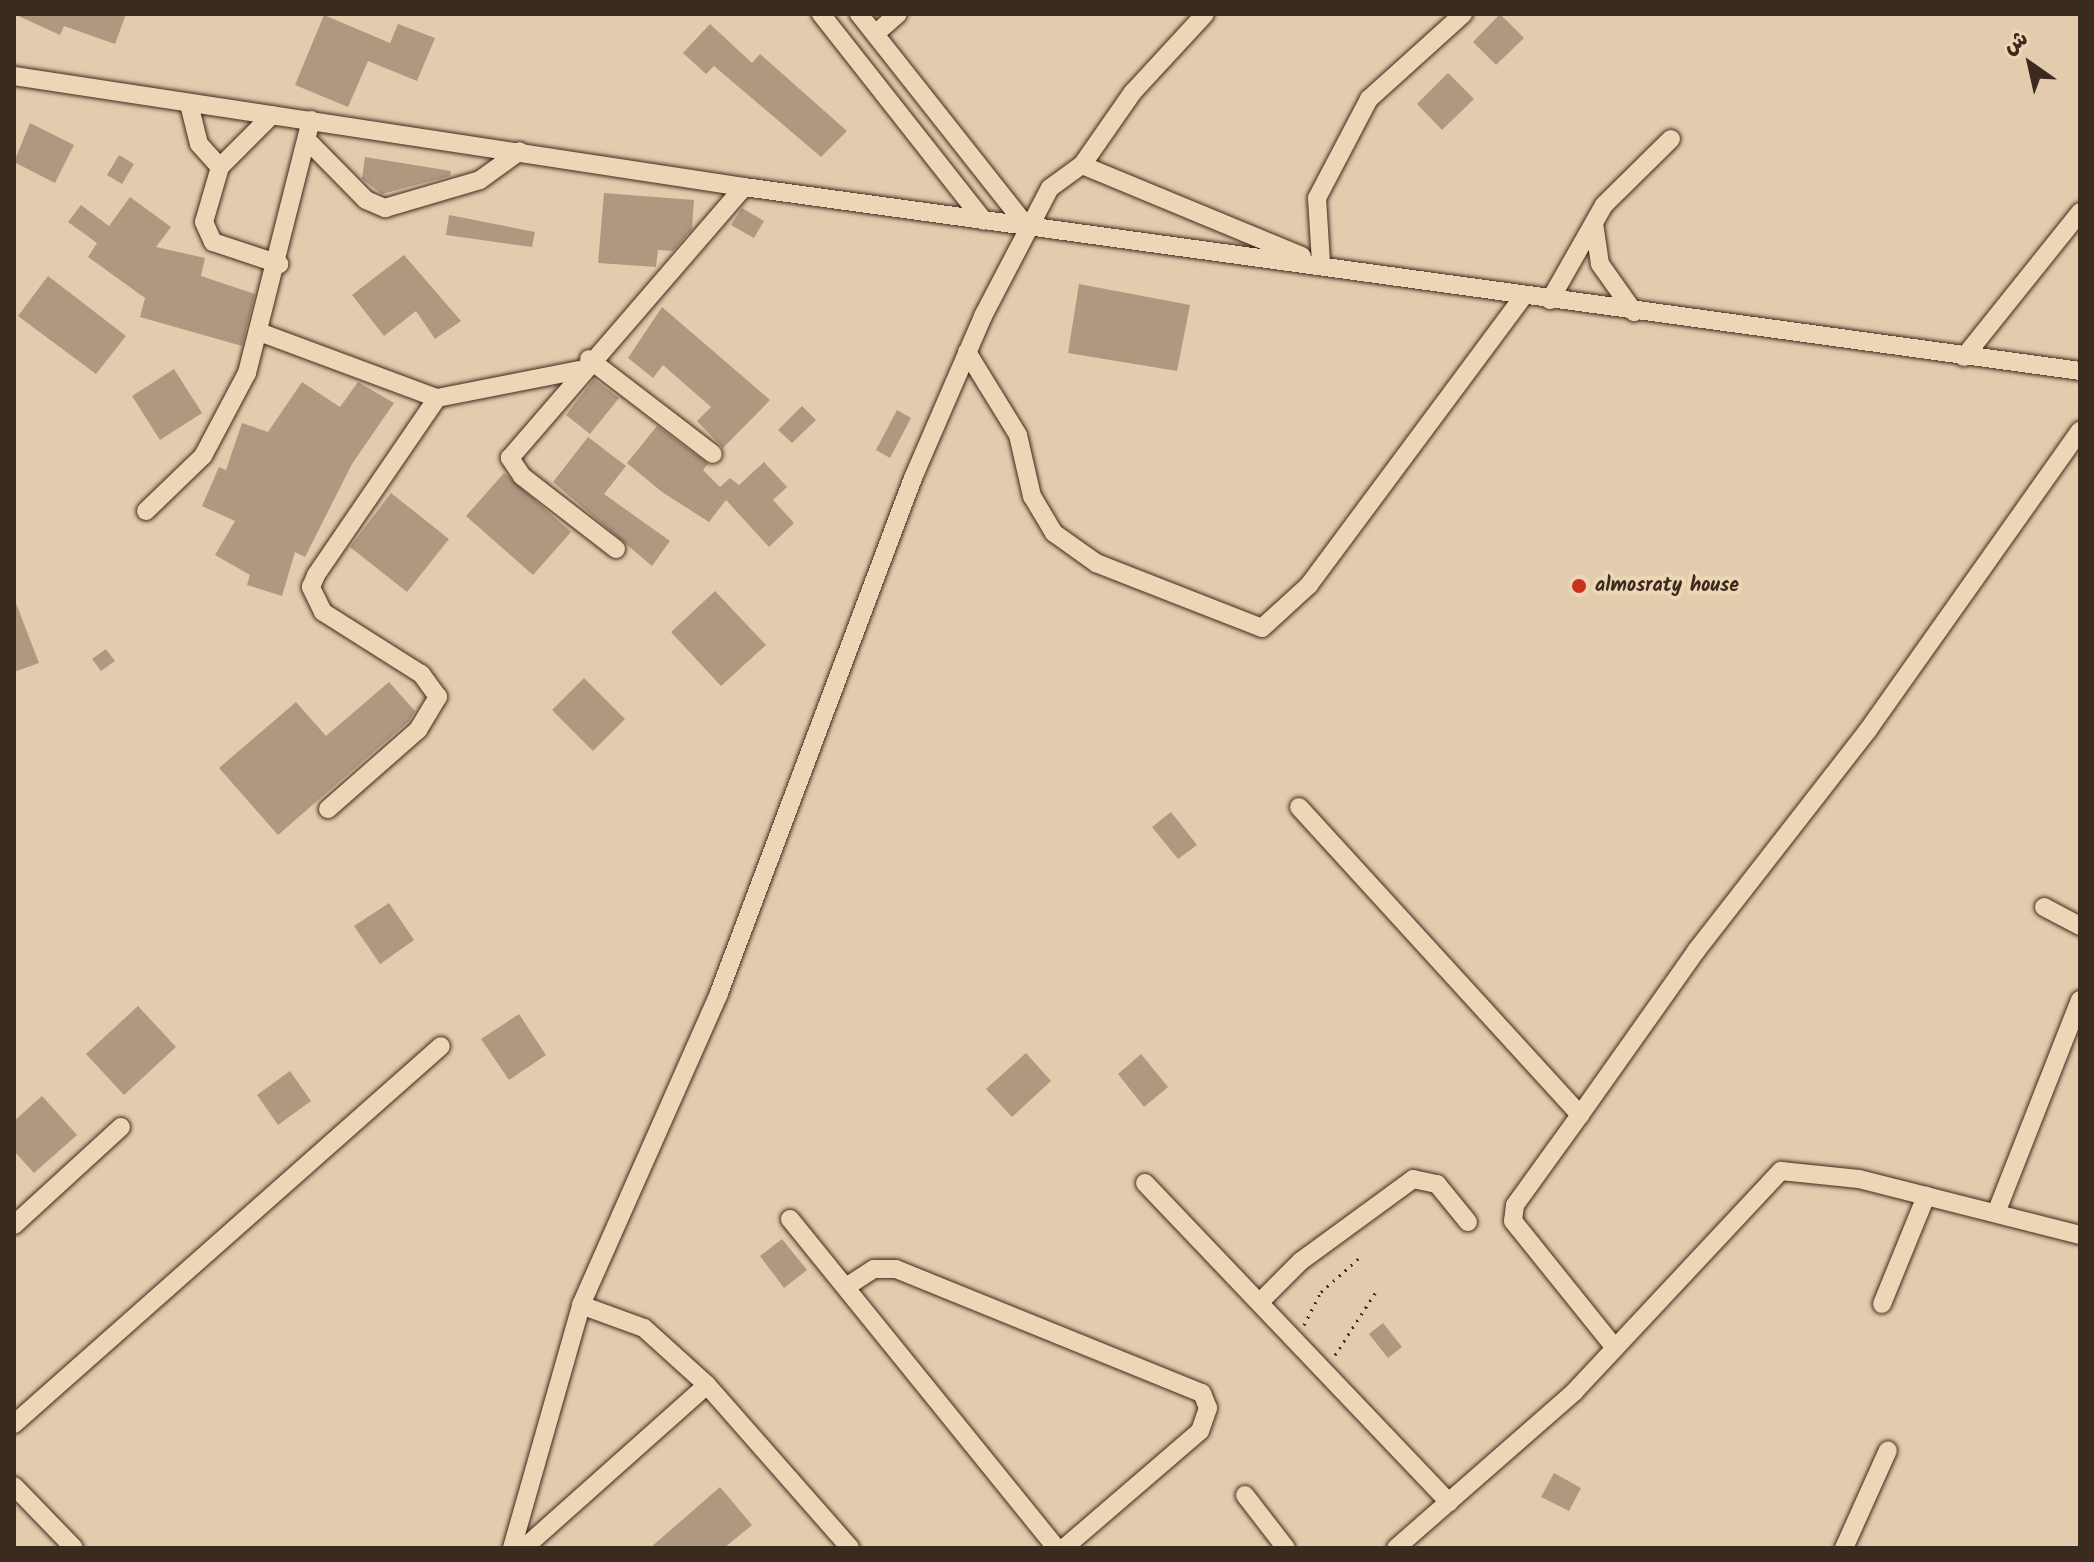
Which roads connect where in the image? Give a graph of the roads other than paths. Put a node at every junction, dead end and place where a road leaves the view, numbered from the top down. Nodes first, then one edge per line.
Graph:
1 (821, 14) edge
2 (859, 14) edge
3 (898, 14) edge
4 (1205, 14) edge
5 (1463, 14) edge
6 (875, 34) junction
7 (14, 76) edge
8 (189, 104) junction
9 (272, 115) junction
10 (311, 120) junction
11 (1671, 139) dead end
12 (307, 140) junction
13 (520, 151) junction
14 (1082, 165) junction
15 (220, 167) junction
16 (744, 187) junction
17 (2080, 212) edge
18 (1594, 220) junction
19 (984, 221) junction
20 (1027, 227) junction
21 (1318, 263) junction
22 (279, 264) junction
23 (1523, 297) junction
24 (1550, 300) junction
25 (1634, 312) junction
26 (262, 333) junction
27 (967, 352) junction
28 (1964, 357) junction
29 (585, 365) junction
30 (2080, 371) edge
31 (437, 398) junction
32 (2080, 431) edge
33 (713, 454) dead end
34 (146, 511) dead end
35 (616, 549) dead end
36 (1299, 807) dead end
37 (328, 809) dead end
38 (2044, 907) dead end
39 (2080, 926) edge
40 (2080, 1000) edge
41 (441, 1046) dead end
42 (1580, 1115) junction
43 (121, 1127) dead end
44 (1145, 1183) dead end
45 (1926, 1196) junction
46 (1996, 1213) junction
47 (790, 1219) dead end
48 (1468, 1222) dead end
49 (14, 1225) edge
50 (2080, 1235) edge
51 (846, 1287) junction
52 (1260, 1302) junction
53 (1882, 1304) dead end
54 (581, 1305) junction
55 (1615, 1348) junction
56 (707, 1385) junction
57 (14, 1424) edge
58 (1888, 1450) dead end
59 (14, 1486) edge
60 (1245, 1495) dead end
61 (1449, 1502) junction
62 (74, 1548) edge
63 (512, 1548) edge
64 (524, 1548) edge
65 (850, 1548) edge
66 (1056, 1548) edge
67 (1064, 1548) edge
68 (1286, 1548) edge
69 (1396, 1548) edge
70 (1844, 1548) edge

1 - 19 street
2 - 6 street
3 - 6 street
4 - 14 street
5 - 21 street
6 - 20 street
7 - 8 street
8 - 9 street
8 - 15 street
9 - 10 street
9 - 15 street
10 - 12 street
10 - 13 street
11 - 18 street
12 - 13 street
12 - 22 street
13 - 16 street
14 - 20 street
14 - 21 street
15 - 22 street
16 - 19 street
16 - 29 street
17 - 28 street
18 - 24 street
18 - 25 street
19 - 20 street
20 - 21 street
20 - 27 street
21 - 23 street
22 - 26 street
23 - 24 street
23 - 27 street
24 - 25 street
25 - 28 street
26 - 31 street
26 - 34 street
27 - 54 street
28 - 30 street
29 - 31 street
29 - 33 street
29 - 35 street
31 - 37 street
32 - 42 street
36 - 42 street
38 - 39 street
40 - 46 street
41 - 57 street
42 - 55 street
43 - 49 street
44 - 52 street
45 - 46 street
45 - 53 street
45 - 55 street
46 - 50 street
47 - 51 street
48 - 52 street
51 - 66 street
51 - 67 street
52 - 61 street
54 - 56 street
54 - 63 street
55 - 61 street
56 - 64 street
56 - 65 street
58 - 70 street
59 - 62 street
60 - 68 street
61 - 69 street

